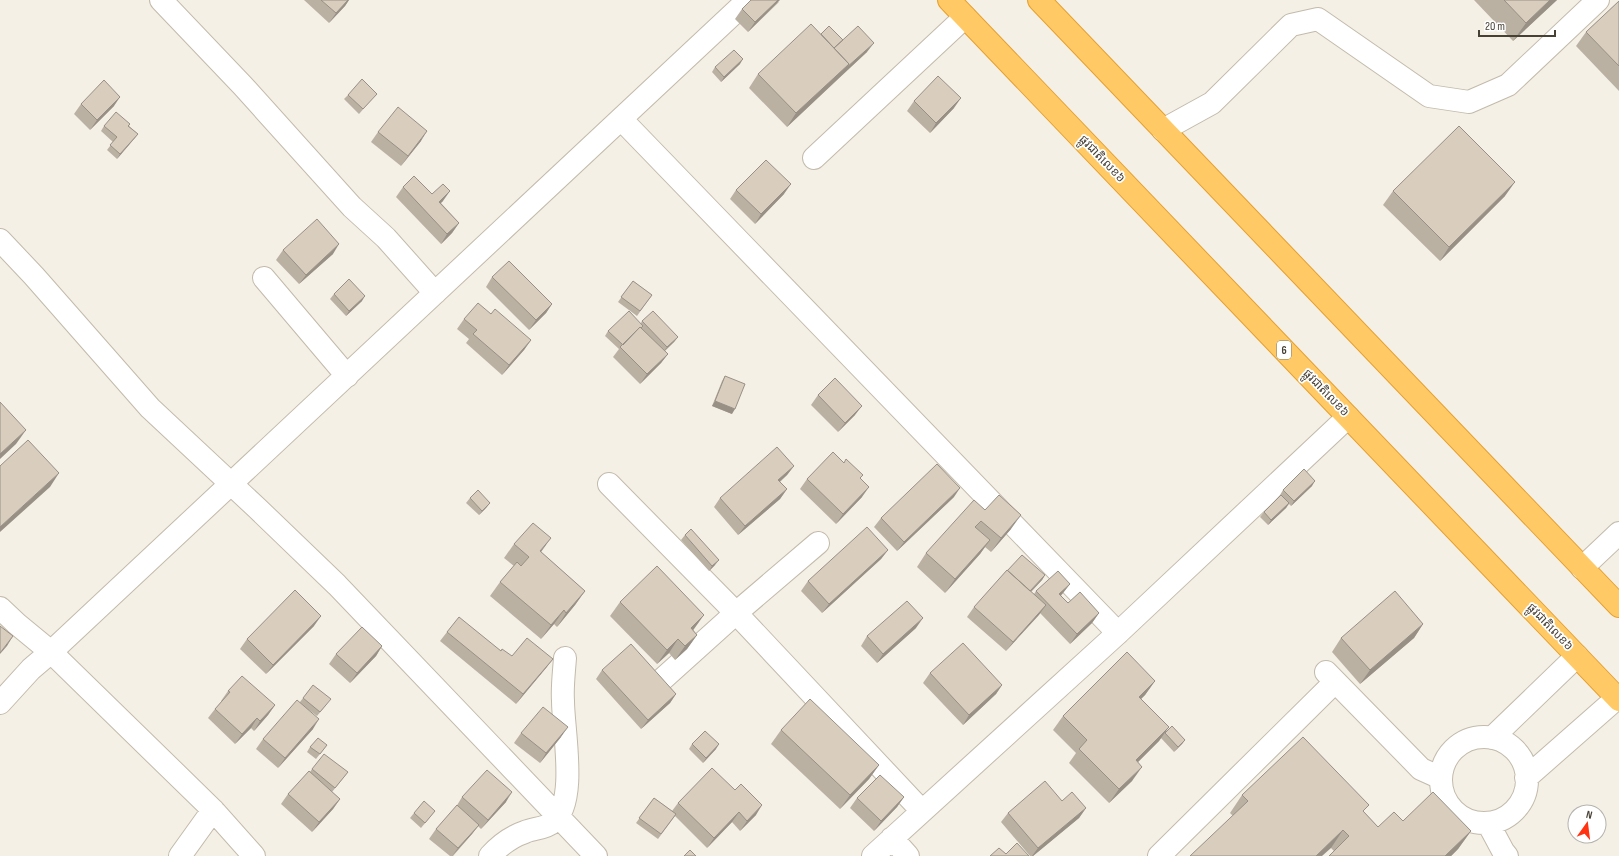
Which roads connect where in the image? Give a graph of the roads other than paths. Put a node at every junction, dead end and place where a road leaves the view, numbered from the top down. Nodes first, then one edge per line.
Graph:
1 (160, 0) edge
2 (748, 0) edge
3 (949, 0) edge
4 (1039, 0) edge
5 (1598, 0) edge
6 (965, 17) junction
7 (621, 118) junction
8 (1163, 130) junction
9 (814, 158) dead end
10 (0, 240) edge
11 (264, 278) dead end
12 (435, 293) junction
13 (347, 376) junction
14 (1348, 417) junction
15 (231, 484) junction
16 (610, 484) dead end
17 (1619, 533) edge
18 (818, 543) dead end
19 (1582, 568) junction
20 (1619, 606) edge
21 (0, 608) edge
22 (736, 613) junction
23 (1118, 633) junction
24 (51, 652) junction
25 (1577, 656) junction
26 (565, 658) dead end
27 (656, 685) edge
28 (1618, 699) edge
29 (0, 703) edge
30 (1492, 738) junction
31 (1441, 778) junction
32 (1526, 778) junction
33 (212, 810) junction
34 (922, 811) junction
35 (559, 816) junction
36 (1488, 823) junction
37 (892, 838) junction
38 (180, 856) edge
39 (254, 856) edge
40 (490, 856) edge
41 (596, 856) edge
42 (873, 856) edge
43 (908, 856) edge
44 (1159, 856) edge
45 (1507, 856) edge

1 - 12 street
2 - 7 street
3 - 6 highway, ផ្លូវជាតិលេខ៦ / 6
4 - 8 highway
5 - 8 street
6 - 9 street
6 - 14 highway, ផ្លូវជាតិលេខ៦ / 6
7 - 12 street
7 - 23 street
8 - 19 highway
10 - 15 street
11 - 13 street
12 - 13 street
13 - 15 street
14 - 23 street
14 - 25 highway, ផ្លូវជាតិលេខ៦ / 6
15 - 24 street
15 - 35 street
16 - 22 street
17 - 19 street
18 - 22 street
19 - 20 highway
21 - 24 street
22 - 27 street
22 - 34 street
23 - 34 street
24 - 29 street
24 - 33 street
25 - 28 highway, ផ្លូវជាតិលេខ៦ / 6
25 - 30 street
26 - 35 street
28 - 32 street
30 - 31 street
30 - 32 street
31 - 36 street
31 - 44 street
32 - 36 street
33 - 38 street
33 - 39 street
34 - 37 street
35 - 40 street
35 - 41 street
36 - 45 street
37 - 42 street
37 - 43 street

